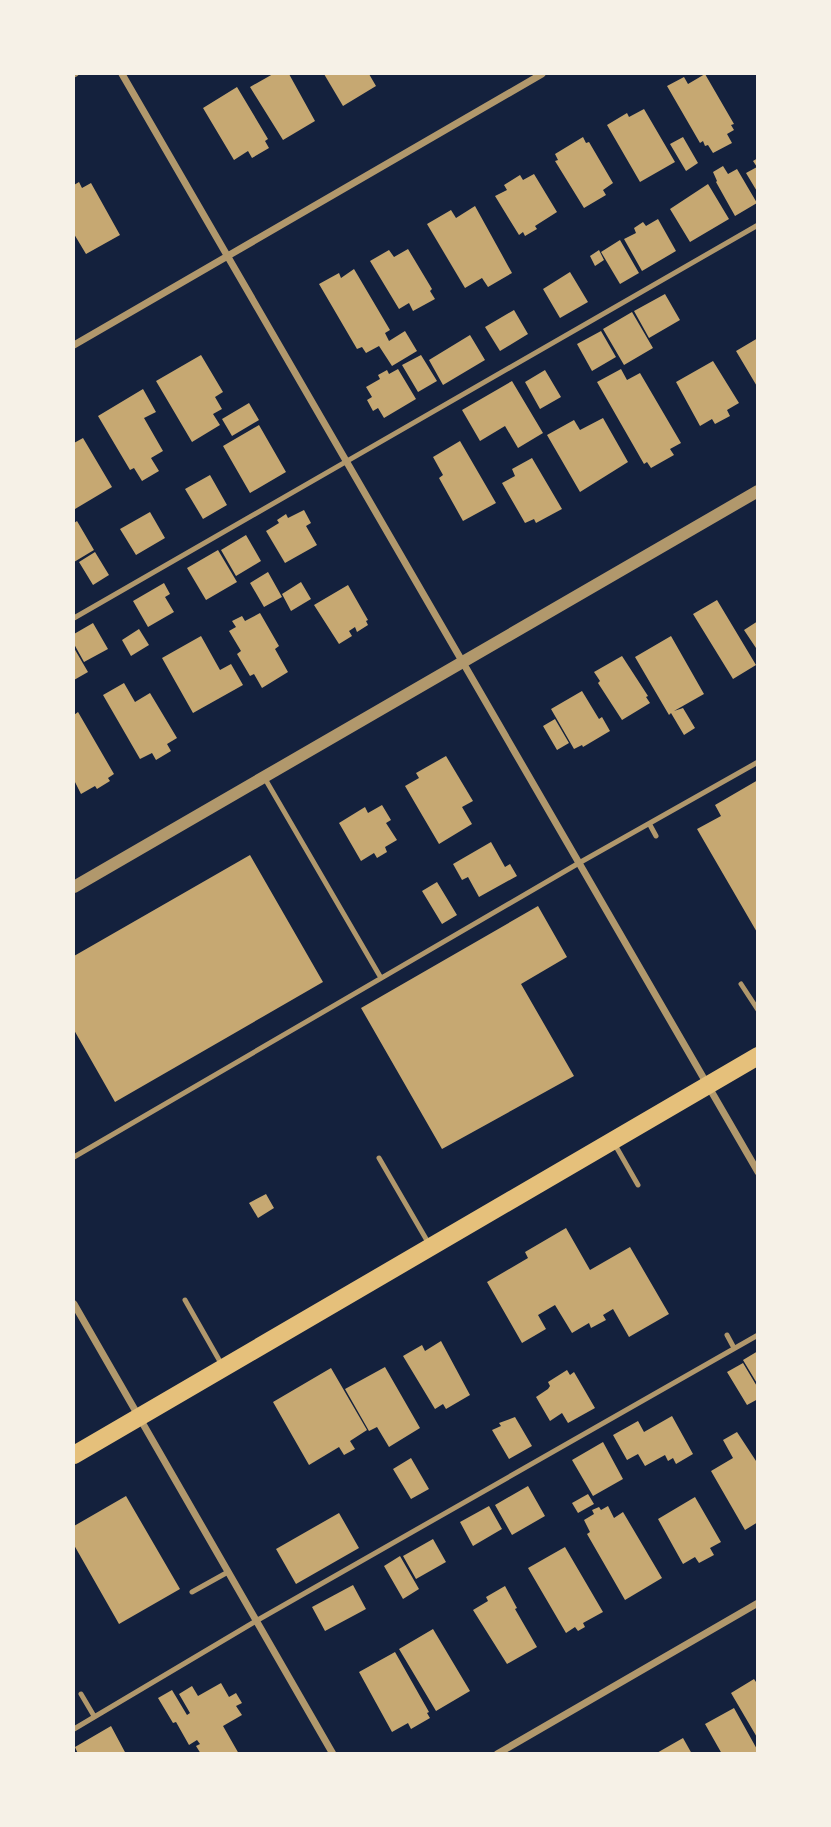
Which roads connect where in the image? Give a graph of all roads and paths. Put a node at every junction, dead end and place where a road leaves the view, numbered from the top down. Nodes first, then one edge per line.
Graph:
1 (122, 74) edge
2 (542, 74) edge
3 (758, 225) edge
4 (227, 256) junction
5 (74, 345) edge
6 (346, 461) junction
7 (758, 491) edge
8 (74, 618) edge
9 (462, 662) junction
10 (758, 762) edge
11 (264, 777) junction
12 (650, 825) junction
13 (656, 836) dead end
14 (579, 863) junction
15 (74, 887) edge
16 (381, 978) junction
17 (741, 984) dead end
18 (758, 1010) edge
19 (758, 1056) edge
20 (707, 1085) junction
21 (612, 1140) junction
22 (74, 1157) edge
23 (379, 1158) dead end
24 (758, 1172) edge
25 (638, 1185) dead end
26 (431, 1247) junction
27 (185, 1300) dead end
28 (74, 1304) edge
29 (727, 1335) dead end
30 (758, 1335) edge
31 (734, 1348) junction
32 (224, 1368) junction
33 (139, 1417) junction
34 (74, 1455) edge
35 (228, 1572) junction
36 (192, 1592) dead end
37 (758, 1603) edge
38 (256, 1620) junction
39 (81, 1694) dead end
40 (94, 1716) junction
41 (74, 1729) edge
42 (333, 1754) edge
43 (497, 1754) edge

1 - 4 street
2 - 4 street
3 - 6 lane
4 - 5 street
4 - 6 street
6 - 8 lane
6 - 9 street
7 - 9 street
9 - 11 street
9 - 14 street
10 - 12 lane
11 - 15 street
11 - 16 lane
12 - 13 lane
12 - 14 lane
14 - 16 lane
14 - 20 street
16 - 22 lane
17 - 18 lane
19 - 20 main road
20 - 21 main road
20 - 24 street
21 - 25 lane
21 - 26 main road
23 - 26 lane
26 - 32 main road
27 - 32 lane
28 - 33 street
29 - 31 lane
30 - 31 lane
31 - 38 lane
32 - 33 main road
33 - 34 main road
33 - 35 street
35 - 36 lane
35 - 38 street
37 - 43 street
38 - 40 lane
38 - 42 street
39 - 40 lane
40 - 41 lane

